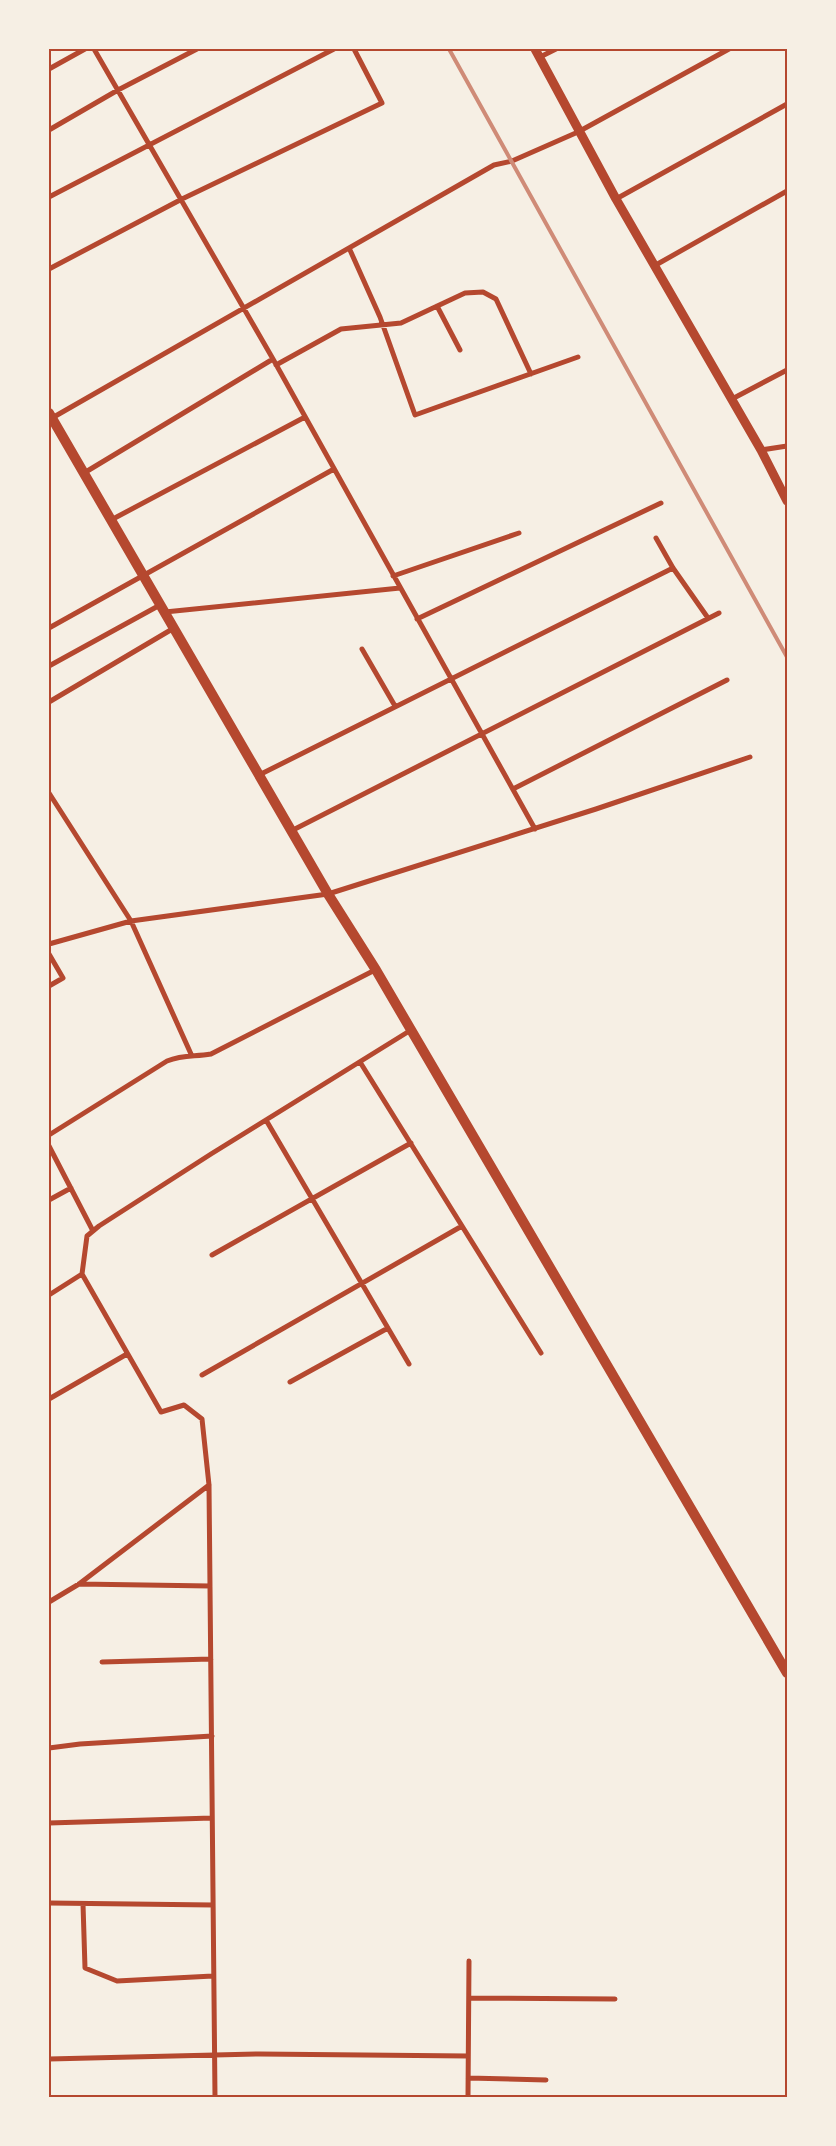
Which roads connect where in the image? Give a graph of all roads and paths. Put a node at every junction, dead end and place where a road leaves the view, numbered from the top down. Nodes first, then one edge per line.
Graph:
1 (85, 49) edge
2 (94, 49) edge
3 (197, 49) edge
4 (334, 49) edge
5 (354, 49) edge
6 (556, 49) edge
7 (729, 49) edge
8 (538, 53) edge
9 (49, 69) edge
10 (118, 90) junction
11 (787, 104) edge
12 (49, 130) edge
13 (578, 132) junction
14 (149, 144) junction
15 (787, 191) edge
16 (49, 197) edge
17 (182, 199) junction
18 (616, 199) junction
19 (350, 250) junction
20 (654, 266) junction
21 (49, 269) edge
22 (437, 306) junction
23 (244, 308) junction
24 (382, 324) junction
25 (460, 350) dead end
26 (578, 357) dead end
27 (273, 359) junction
28 (276, 365) junction
29 (787, 370) edge
30 (531, 374) junction
31 (732, 399) junction
32 (50, 415) edge
33 (305, 417) junction
34 (787, 446) edge
35 (761, 450) junction
36 (334, 469) junction
37 (84, 473) junction
38 (787, 501) edge
39 (661, 503) dead end
40 (111, 520) junction
41 (520, 534) dead end
42 (656, 538) dead end
43 (673, 568) junction
44 (143, 576) junction
45 (393, 576) junction
46 (400, 588) junction
47 (162, 609) junction
48 (719, 613) dead end
49 (708, 618) junction
50 (417, 619) junction
51 (49, 628) edge
52 (174, 628) junction
53 (362, 649) dead end
54 (49, 666) edge
55 (450, 678) junction
56 (727, 680) dead end
57 (49, 702) edge
58 (395, 706) junction
59 (482, 734) junction
60 (750, 757) dead end
61 (259, 775) junction
62 (513, 789) junction
63 (49, 793) edge
64 (535, 829) junction
65 (291, 831) junction
66 (328, 894) junction
67 (131, 921) junction
68 (49, 944) edge
69 (49, 954) edge
70 (376, 970) junction
71 (49, 986) edge
72 (412, 1030) junction
73 (191, 1054) junction
74 (360, 1062) junction
75 (266, 1120) junction
76 (49, 1135) edge
77 (411, 1143) junction
78 (49, 1146) edge
79 (71, 1188) junction
80 (312, 1199) junction
81 (49, 1200) edge
82 (462, 1226) junction
83 (94, 1231) junction
84 (212, 1254) dead end
85 (82, 1274) junction
86 (362, 1284) junction
87 (49, 1296) edge
88 (388, 1328) junction
89 (541, 1352) dead end
90 (127, 1354) junction
91 (408, 1364) dead end
92 (202, 1375) dead end
93 (290, 1382) dead end
94 (49, 1399) edge
95 (209, 1485) junction
96 (79, 1584) junction
97 (210, 1586) junction
98 (49, 1602) edge
99 (211, 1659) junction
100 (102, 1662) dead end
101 (787, 1673) edge
102 (212, 1736) junction
103 (49, 1748) edge
104 (212, 1818) junction
105 (49, 1823) edge
106 (49, 1903) edge
107 (83, 1904) junction
108 (213, 1905) junction
109 (469, 1961) dead end
110 (214, 1976) junction
111 (468, 1998) junction
112 (615, 1999) dead end
113 (214, 2055) junction
114 (468, 2056) junction
115 (49, 2059) edge
116 (468, 2078) junction
117 (546, 2080) dead end
118 (215, 2097) edge
119 (468, 2097) edge

1 - 9 street
2 - 10 street
3 - 10 street
4 - 14 street
5 - 17 street
6 - 8 street
7 - 13 street
8 - 13 street
10 - 12 street
10 - 14 street
11 - 18 street
13 - 18 street
13 - 19 street
14 - 16 street
14 - 17 street
15 - 20 street
17 - 21 street
17 - 23 street
18 - 20 street
19 - 23 street
19 - 24 street
20 - 31 street
22 - 24 street
22 - 25 street
22 - 30 street
23 - 27 street
23 - 32 street
24 - 28 street
24 - 30 street
26 - 30 street
27 - 28 street
27 - 37 street
28 - 33 street
29 - 31 street
31 - 35 street
32 - 37 main road
33 - 36 street
33 - 40 street
34 - 35 street
35 - 38 street
36 - 44 street
36 - 45 street
37 - 40 main road
39 - 50 street
40 - 44 main road
41 - 45 street
42 - 43 street
43 - 49 street
43 - 55 street
44 - 47 main road
44 - 51 street
45 - 46 street
46 - 47 street
46 - 50 street
47 - 52 main road
47 - 54 street
48 - 49 street
49 - 59 street
50 - 55 street
52 - 57 street
52 - 61 main road
53 - 58 street
55 - 58 street
55 - 59 street
56 - 62 street
58 - 61 street
59 - 62 street
59 - 65 street
60 - 64 street
61 - 65 main road
62 - 64 street
63 - 67 street
64 - 66 street
65 - 66 main road
66 - 67 street
66 - 70 main road
67 - 68 street
67 - 73 street
69 - 71 street
70 - 72 main road
70 - 73 street
72 - 74 street
72 - 101 main road
73 - 76 street
74 - 75 street
74 - 77 street
75 - 80 street
75 - 83 street
77 - 80 street
77 - 82 street
78 - 79 street
79 - 81 street
79 - 83 street
80 - 84 street
80 - 86 street
82 - 86 street
82 - 89 street
83 - 85 street
85 - 87 street
85 - 90 street
86 - 88 street
86 - 92 street
88 - 91 street
88 - 93 street
90 - 94 street
90 - 95 street
95 - 96 street
95 - 97 street
96 - 97 street
96 - 98 street
97 - 99 street
99 - 100 street
99 - 102 street
102 - 103 street
102 - 104 street
104 - 105 street
104 - 108 street
106 - 107 street
107 - 108 street
107 - 110 street
108 - 110 street
109 - 111 street
110 - 113 street
111 - 112 street
111 - 114 street
113 - 114 street
113 - 115 street
113 - 118 street
114 - 116 street
116 - 117 street
116 - 119 street

